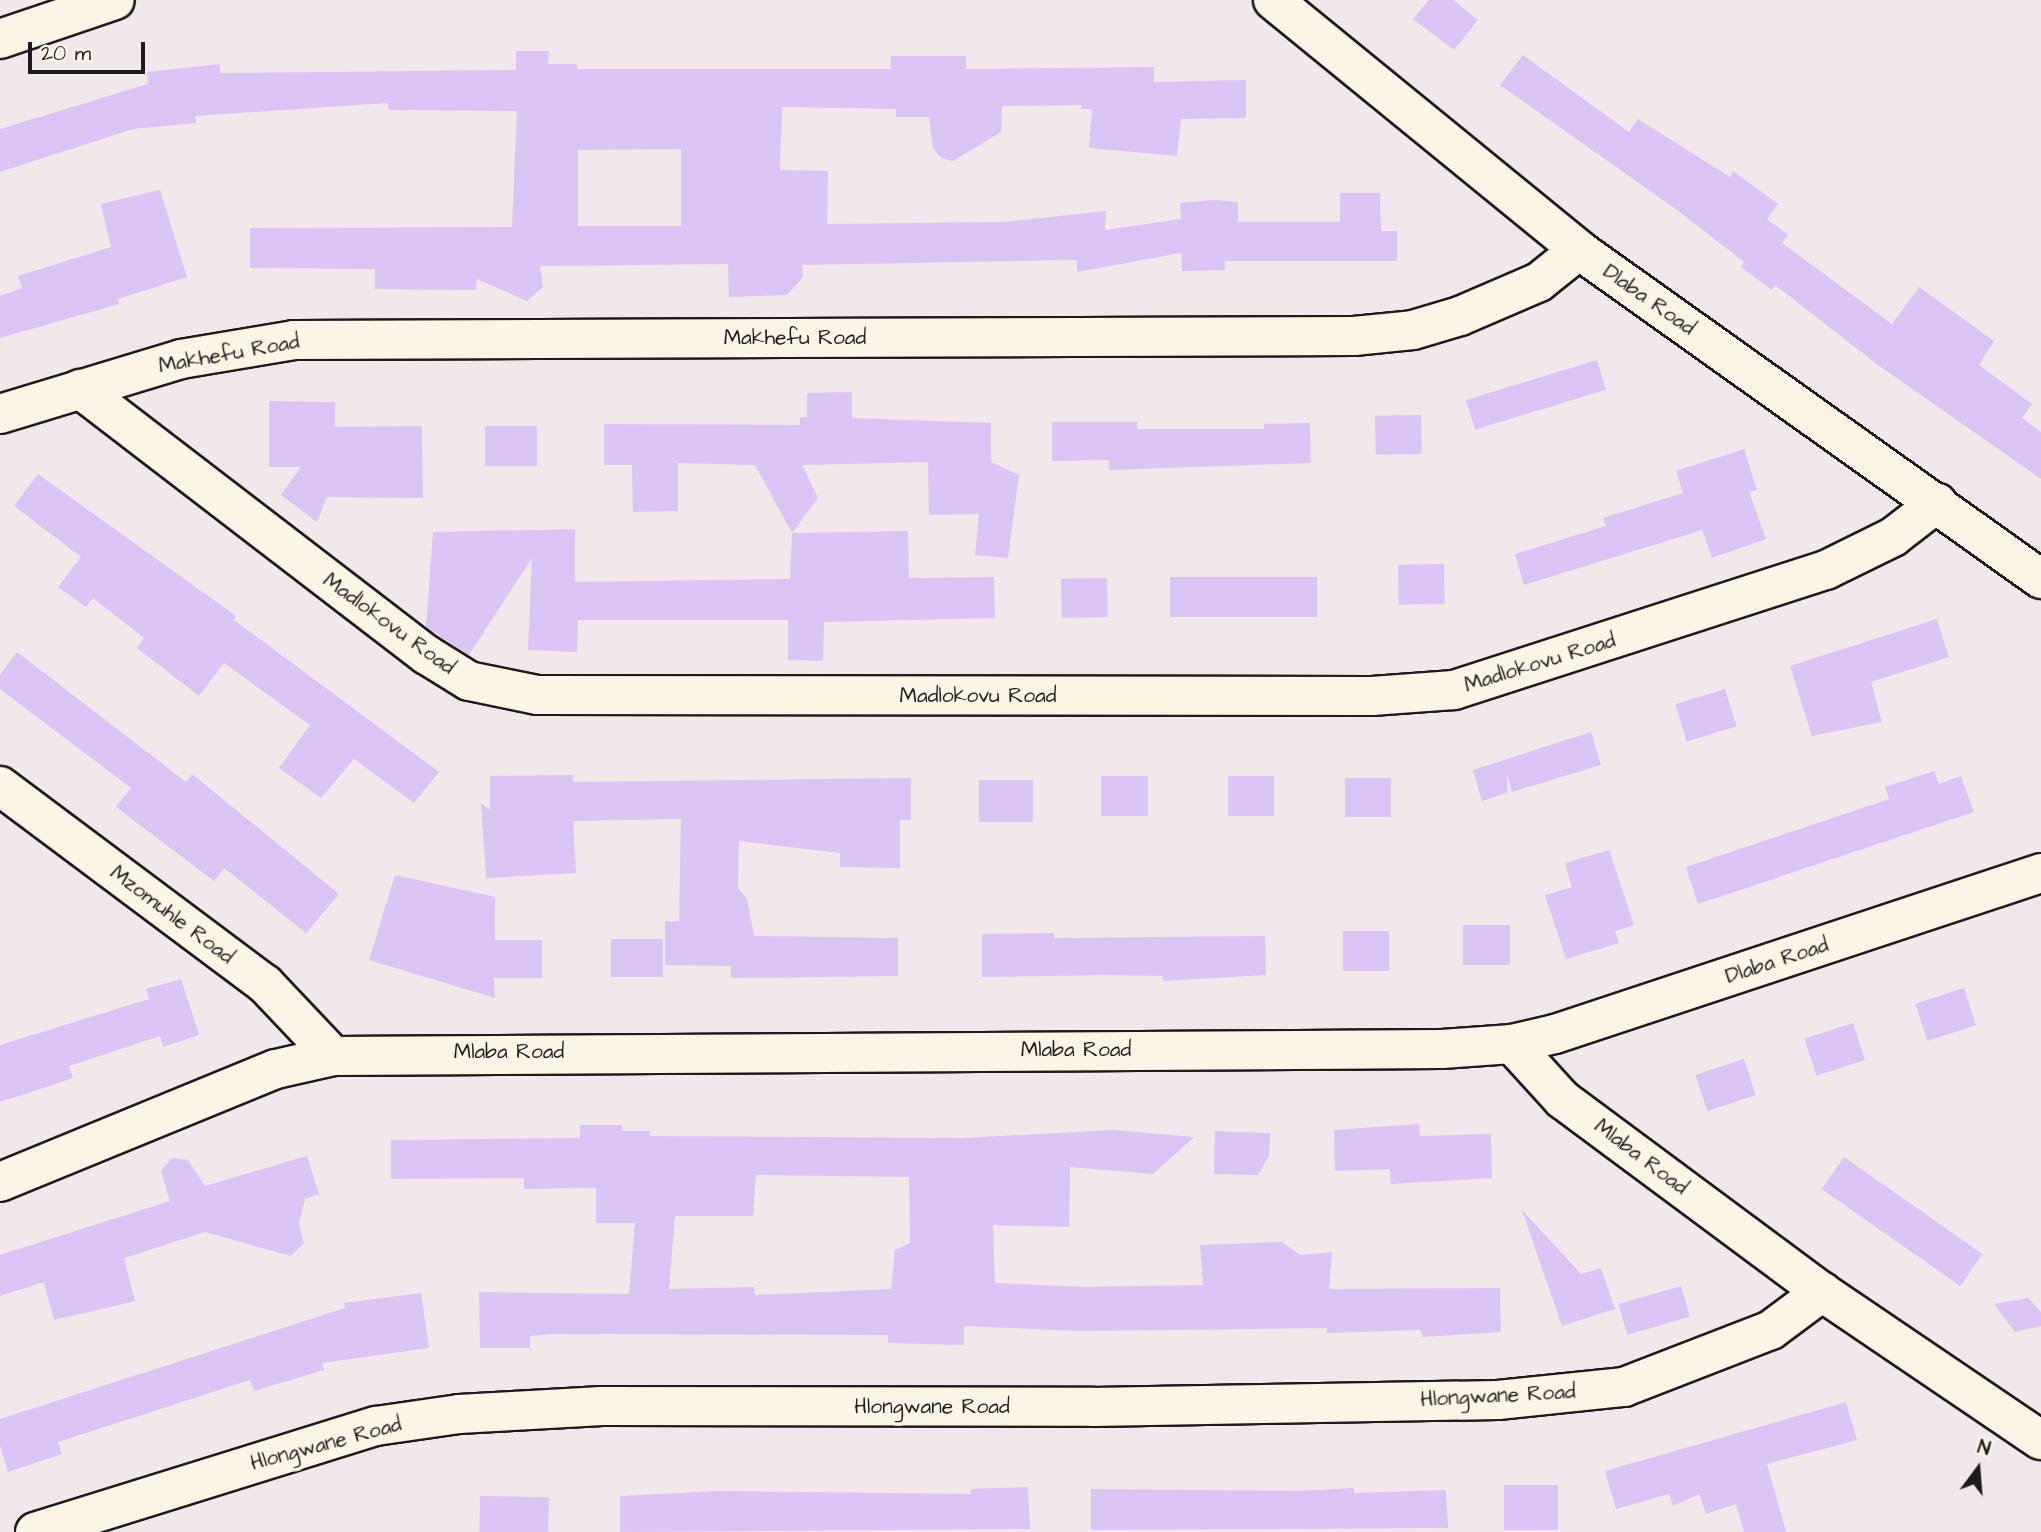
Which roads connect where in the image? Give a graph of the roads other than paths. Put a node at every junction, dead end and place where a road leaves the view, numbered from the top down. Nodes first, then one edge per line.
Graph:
1 (115, 0) edge
2 (1273, 0) edge
3 (0, 39) edge
4 (1579, 250) junction
5 (80, 389) junction
6 (0, 414) edge
7 (1937, 503) junction
8 (2041, 579) edge
9 (0, 786) edge
10 (2041, 873) edge
11 (1512, 1044) junction
12 (333, 1056) junction
13 (0, 1182) edge
14 (1822, 1292) junction
15 (2041, 1440) edge
16 (34, 1532) edge

1 - 3 street
2 - 4 street, Dlaba Road
4 - 5 street, Makhefu Road
4 - 7 street, Dlaba Road
5 - 6 street, Makhefu Road
5 - 7 street, Madlokovu Road
7 - 8 street, Dlaba Road
9 - 12 street, Mzomuhle Road
10 - 11 street, Dlaba Road
11 - 12 street, Mlaba Road
11 - 14 street, Mlaba Road
12 - 13 street, Mlaba Road
14 - 15 street, Mlaba Road
14 - 16 street, Hlongwane Road

